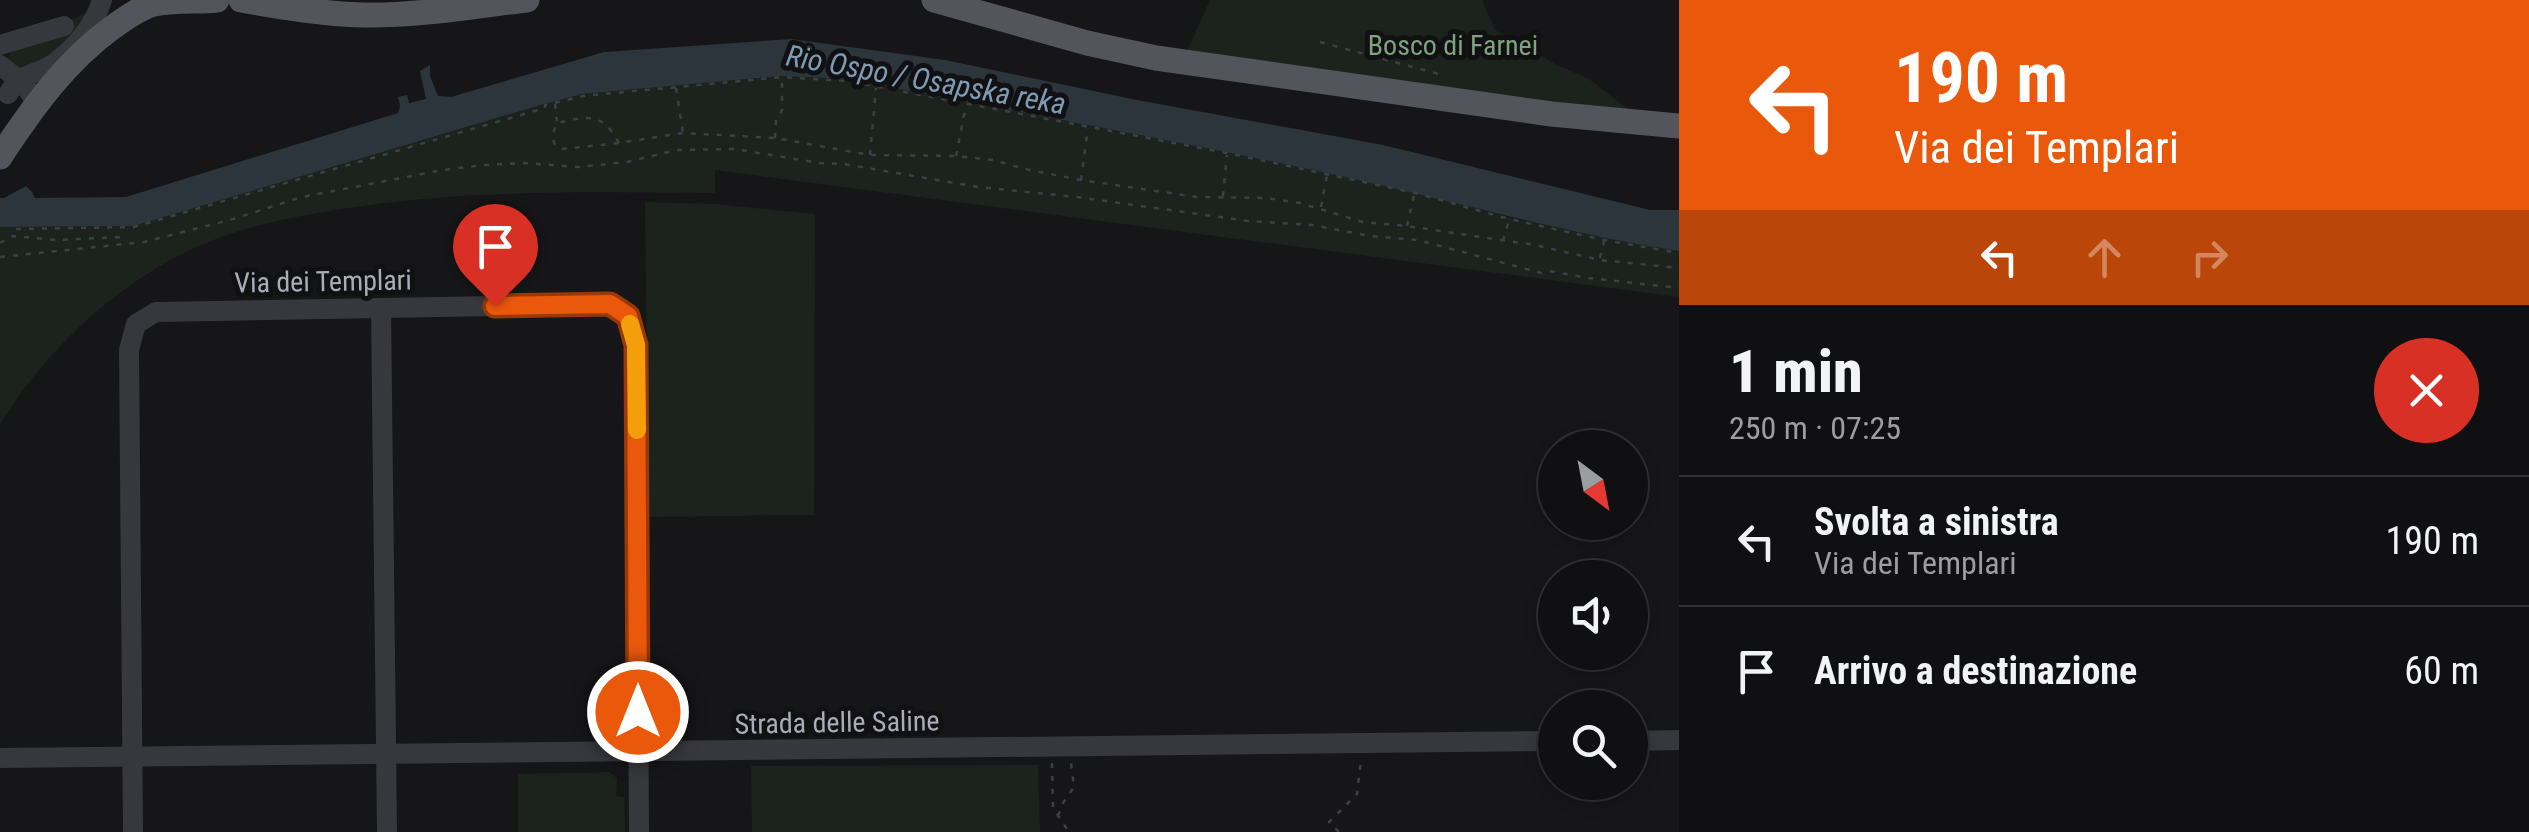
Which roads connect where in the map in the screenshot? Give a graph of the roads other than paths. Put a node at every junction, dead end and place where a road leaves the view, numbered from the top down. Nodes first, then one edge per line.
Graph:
1 (102, 0) edge
2 (217, 0) edge
3 (241, 0) edge
4 (527, 0) edge
5 (934, 0) edge
6 (132, 9) edge
7 (64, 26) dead end
8 (8, 42) edge
9 (6, 78) edge
10 (36, 102) junction
11 (1679, 126) edge
12 (0, 156) edge
13 (381, 308) junction
14 (1648, 740) edge
15 (1679, 740) edge
16 (1538, 742) edge
17 (638, 751) junction
18 (386, 754) junction
19 (132, 757) junction
20 (0, 758) edge
21 (133, 832) edge
22 (386, 832) edge
23 (639, 832) edge

1 - 9 street
2 - 6 main road
3 - 4 main road
5 - 11 main road
6 - 10 main road
7 - 8 street
8 - 9 street
9 - 10 street
10 - 12 main road
13 - 17 street, Via dei Templari
13 - 18 street
13 - 19 street, Via dei Templari
14 - 15 street
16 - 17 street, Strada delle Saline
17 - 18 street, Strada delle Saline
17 - 23 street
18 - 19 street, Strada delle Saline
18 - 22 street
19 - 20 street, Strada delle Saline
19 - 21 street, Via dei Templari

